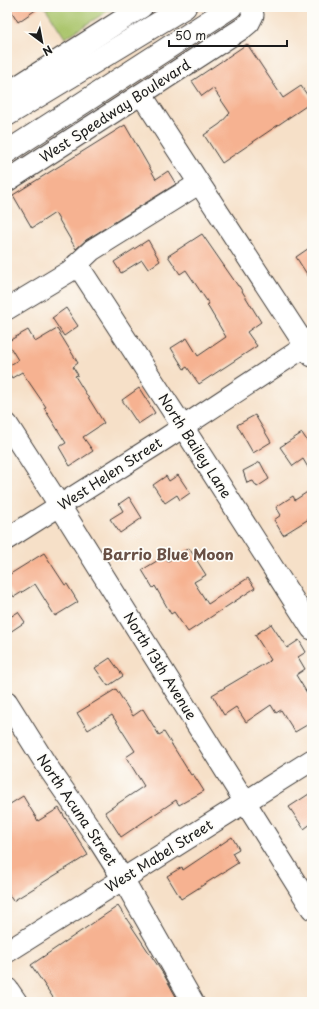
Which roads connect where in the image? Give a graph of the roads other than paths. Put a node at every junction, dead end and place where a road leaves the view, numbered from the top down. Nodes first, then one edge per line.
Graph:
1 (142, 7) edge
2 (185, 7) edge
3 (231, 7) edge
4 (252, 11) edge
5 (7, 93) edge
6 (141, 94) junction
7 (7, 115) edge
8 (7, 152) edge
9 (7, 180) edge
10 (198, 184) junction
11 (77, 264) junction
12 (7, 309) edge
13 (310, 348) edge
14 (7, 424) edge
15 (183, 427) junction
16 (60, 506) junction
17 (7, 539) edge
18 (312, 629) edge
19 (7, 702) edge
20 (312, 760) edge
21 (245, 802) junction
22 (123, 879) junction
23 (312, 909) edge
24 (7, 952) edge
25 (7, 989) edge
26 (16, 1002) edge
27 (194, 1002) edge

1 - 5 street
2 - 7 main road
3 - 8 main road, West Speedway Boulevard
4 - 6 street, West Speedway Boulevard
6 - 9 street, West Speedway Boulevard
6 - 10 street
10 - 11 street
10 - 13 street
11 - 12 street
11 - 15 street, North Bailey Lane
13 - 15 street, West Helen Street
14 - 16 street, North 13th Avenue
15 - 16 street, West Helen Street
15 - 18 street, North Bailey Lane
16 - 17 street, West Helen Street
16 - 21 street, North 13th Avenue
19 - 22 street, North Acuna Street
20 - 21 street, West Mabel Street
21 - 22 street, West Mabel Street
21 - 23 street, North 13th Avenue
22 - 24 street, West Mabel Street
22 - 27 street, North Acuna Street
25 - 26 main road

